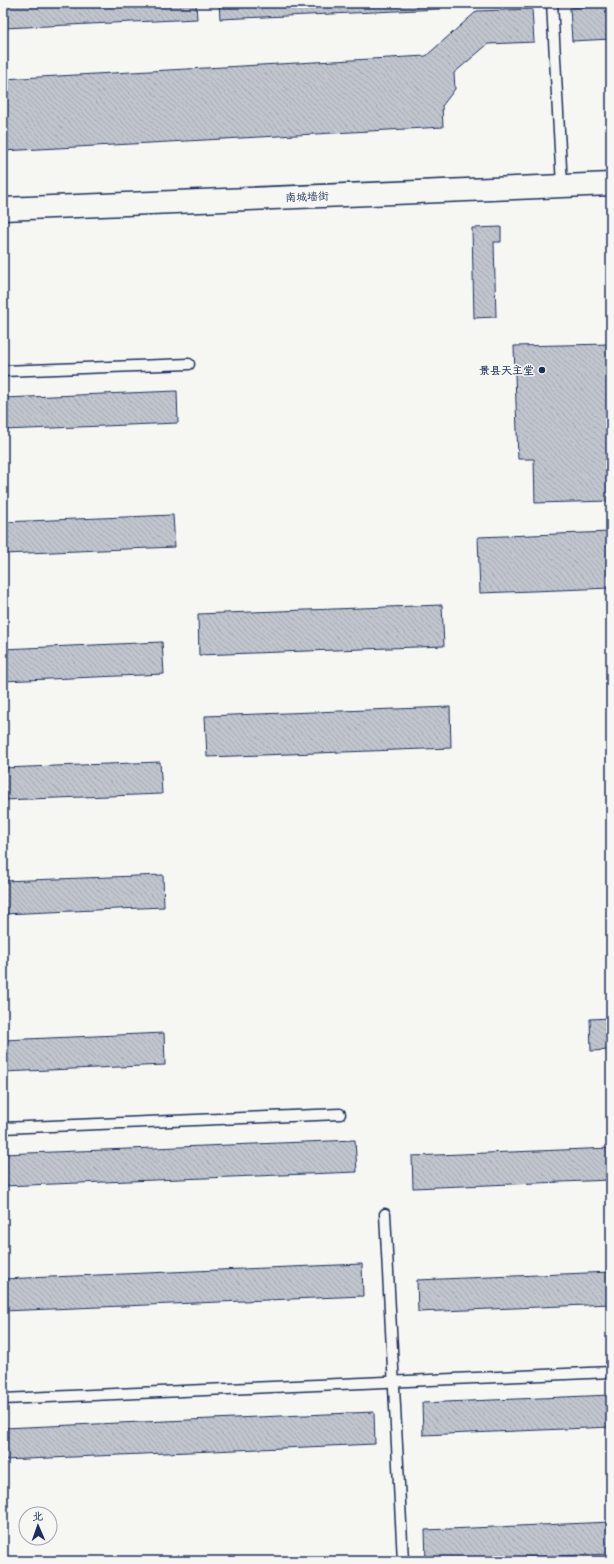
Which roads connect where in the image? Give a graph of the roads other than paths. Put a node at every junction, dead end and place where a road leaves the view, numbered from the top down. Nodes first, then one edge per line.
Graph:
1 (552, 3) edge
2 (611, 184) edge
3 (562, 186) junction
4 (3, 209) edge
5 (189, 364) dead end
6 (3, 371) edge
7 (340, 1114) dead end
8 (3, 1128) edge
9 (385, 1214) dead end
10 (611, 1372) edge
11 (394, 1382) junction
12 (3, 1399) edge
13 (403, 1561) edge

1 - 3 lane
2 - 3 street, 南城墙街
3 - 4 street, 南城墙街
5 - 6 lane
7 - 8 lane
9 - 11 lane
10 - 11 lane
11 - 12 lane
11 - 13 lane

